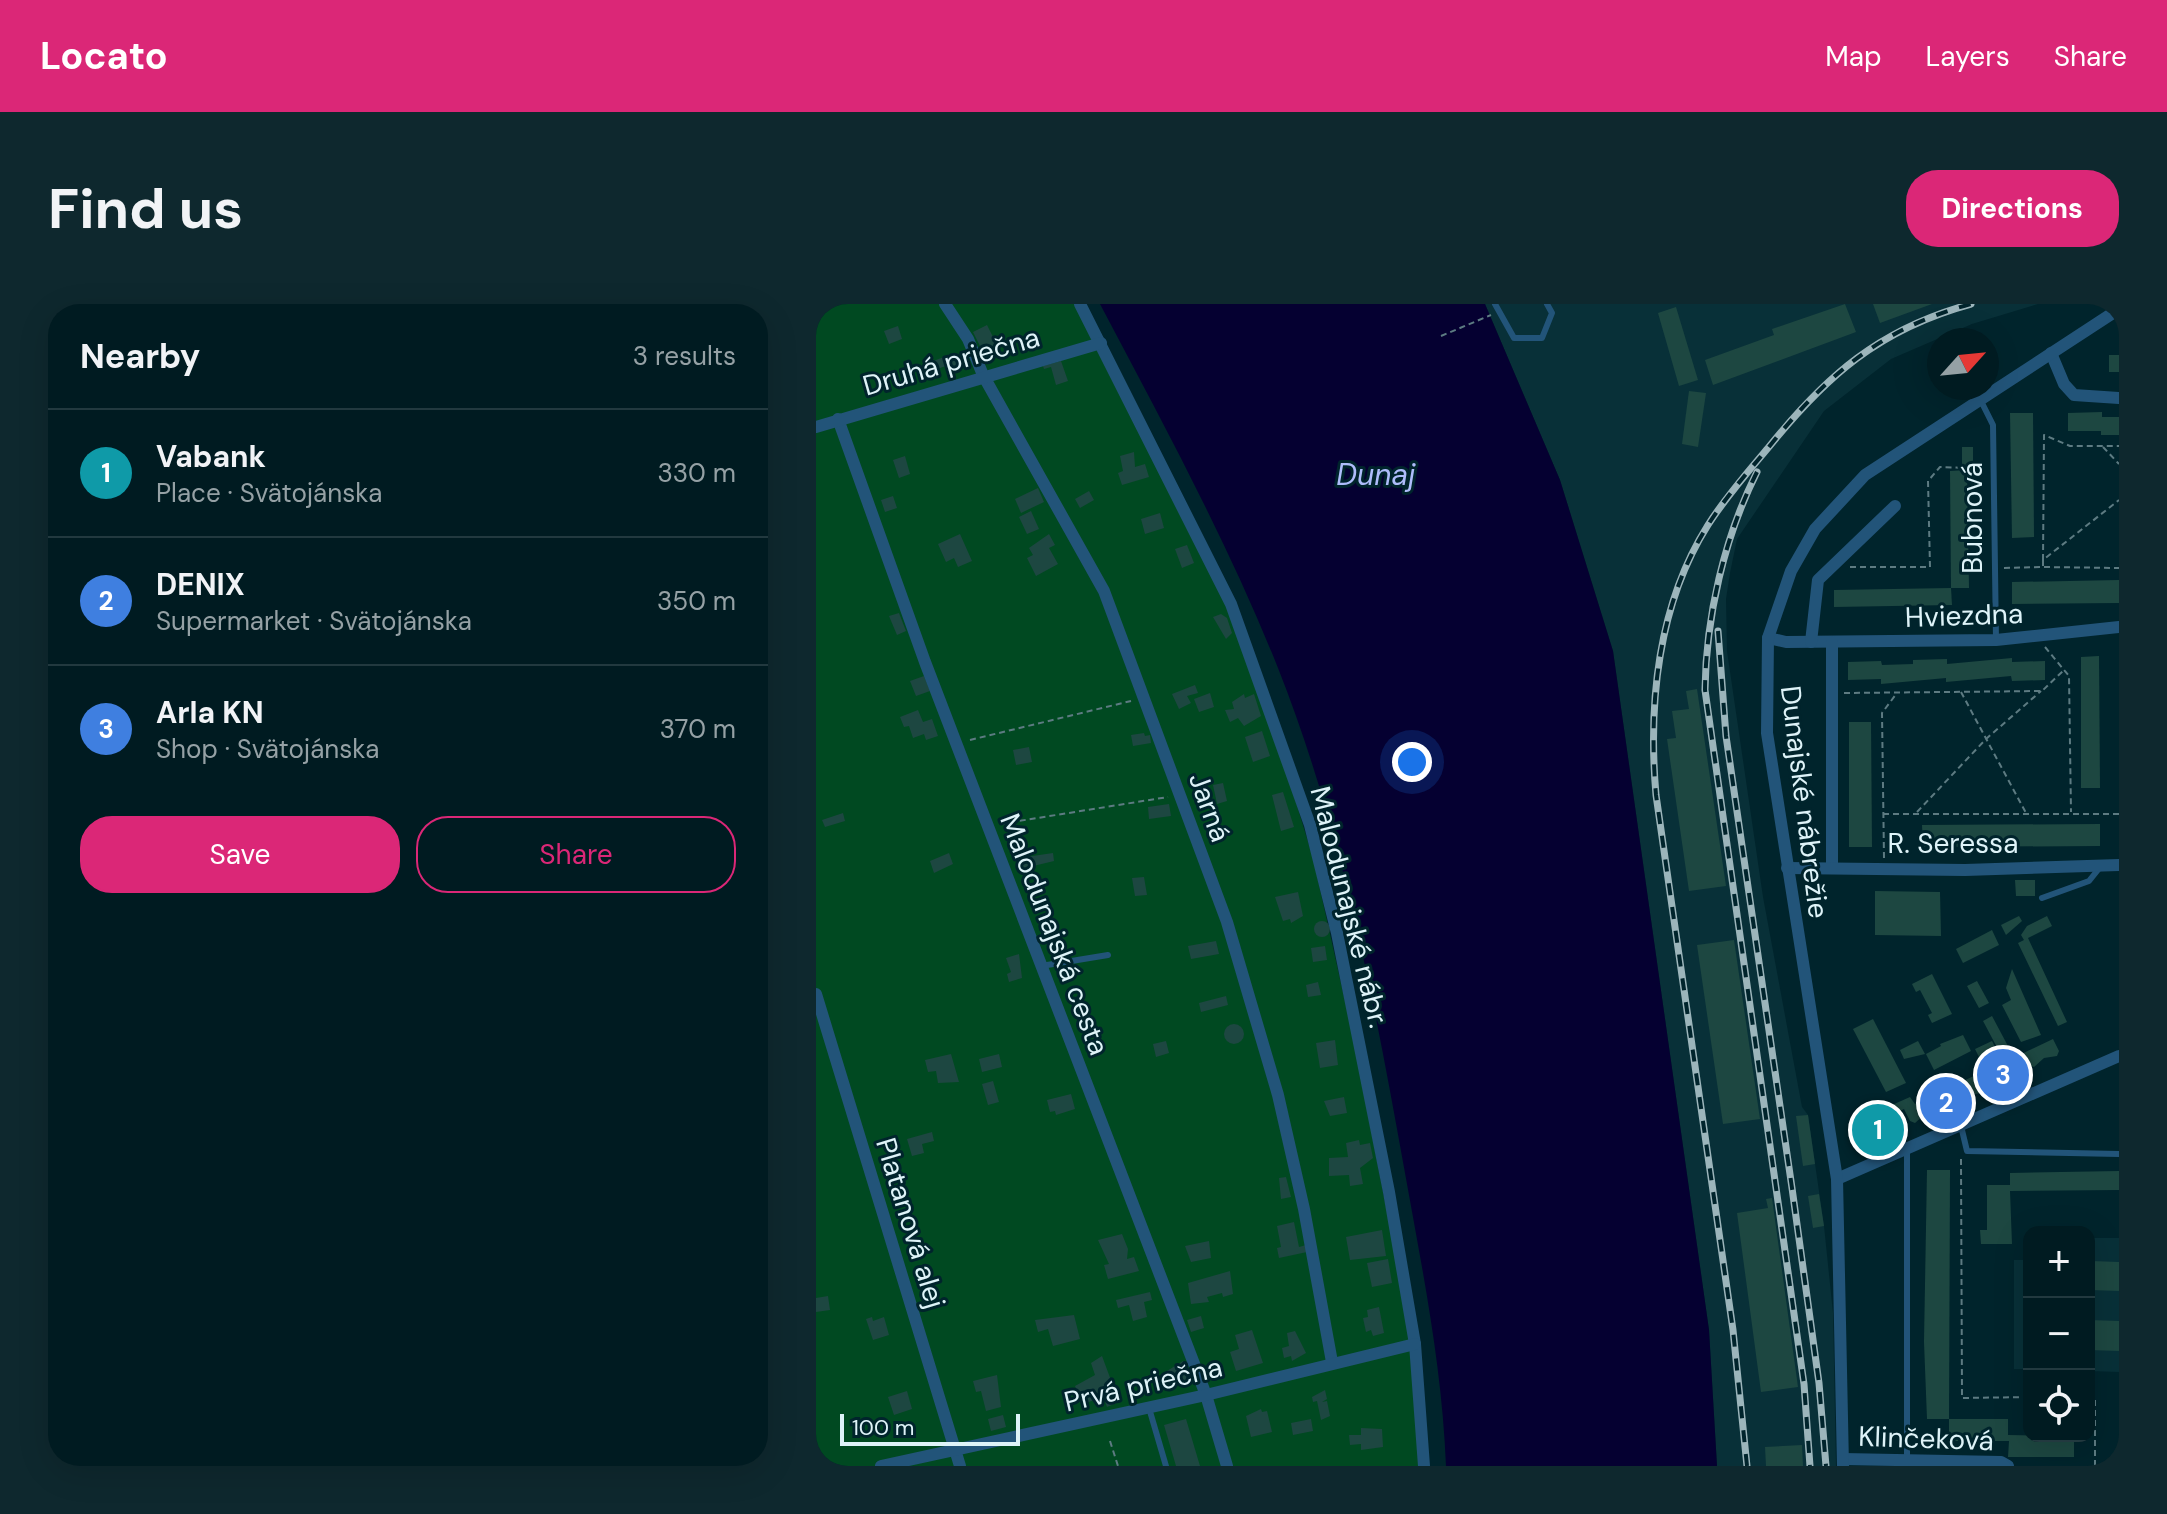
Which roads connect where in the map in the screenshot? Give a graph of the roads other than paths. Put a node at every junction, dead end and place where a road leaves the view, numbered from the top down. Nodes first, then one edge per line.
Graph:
1 (945, 304) edge
2 (1080, 304) edge
3 (1495, 304) edge
4 (1547, 304) edge
5 (2119, 309) edge
6 (1101, 343) junction
7 (2051, 353) junction
8 (983, 375) junction
9 (1999, 387) edge
10 (2119, 398) edge
11 (1978, 400) edge
12 (1980, 400) edge
13 (838, 419) junction
14 (816, 427) edge
15 (1895, 506) dead end
16 (2119, 627) edge
17 (1768, 638) junction
18 (1996, 640) junction
19 (1811, 642) junction
20 (1832, 642) junction
21 (2119, 865) edge
22 (2101, 866) junction
23 (1832, 867) junction
24 (1787, 868) junction
25 (2042, 898) dead end
26 (1108, 955) dead end
27 (1041, 966) junction
28 (816, 994) edge
29 (2119, 1056) edge
30 (1961, 1126) junction
31 (1907, 1151) junction
32 (2119, 1154) edge
33 (1837, 1179) junction
34 (1415, 1344) junction
35 (1332, 1362) junction
36 (1206, 1395) junction
37 (1149, 1408) junction
38 (955, 1449) junction
39 (1907, 1459) junction
40 (1843, 1462) edge
41 (1891, 1463) edge
42 (881, 1466) edge
43 (960, 1466) edge
44 (1166, 1466) edge
45 (1227, 1466) edge
46 (1424, 1466) edge
47 (2008, 1466) edge

1 - 8 street, Jarná
2 - 6 street, Malodunajské nábr.
3 - 4 lane
5 - 7 street, Dunajské nábrežie
6 - 8 street, Druhá priečna
6 - 34 street, Malodunajské nábr.
7 - 9 street, Dunajské nábrežie
7 - 10 street
8 - 13 street, Druhá priečna
8 - 35 street, Jarná
11 - 17 street, Dunajské nábrežie
12 - 18 lane, Bubnová
13 - 14 street, Druhá priečna
13 - 27 street, Malodunajská cesta
15 - 19 street
16 - 18 street, Hviezdna
17 - 19 street, Hviezdna
17 - 24 street, Dunajské nábrežie
18 - 20 street, Hviezdna
19 - 20 street, Hviezdna
20 - 23 street, Dunajské nábrežie
21 - 22 street, R. Seressa
22 - 23 street, R. Seressa
22 - 25 lane
23 - 24 street, R. Seressa
24 - 33 street, Dunajské nábrežie
26 - 27 lane
27 - 36 street, Malodunajská cesta
28 - 38 street, Platanová alej
29 - 30 street
30 - 31 street
30 - 32 lane
31 - 33 street
31 - 39 lane
33 - 40 street, Dunajské nábrežie
34 - 35 street, Prvá priečna
34 - 46 street, Malodunajské nábr.
35 - 36 street, Prvá priečna
36 - 37 street, Prvá priečna
36 - 45 street, Malodunajská cesta
37 - 38 street, Prvá priečna
37 - 44 lane
38 - 42 street, Prvá priečna
38 - 43 street, Platanová alej
39 - 41 street, Klinčeková
39 - 47 street, Klinčeková
40 - 41 street, Klinčeková

